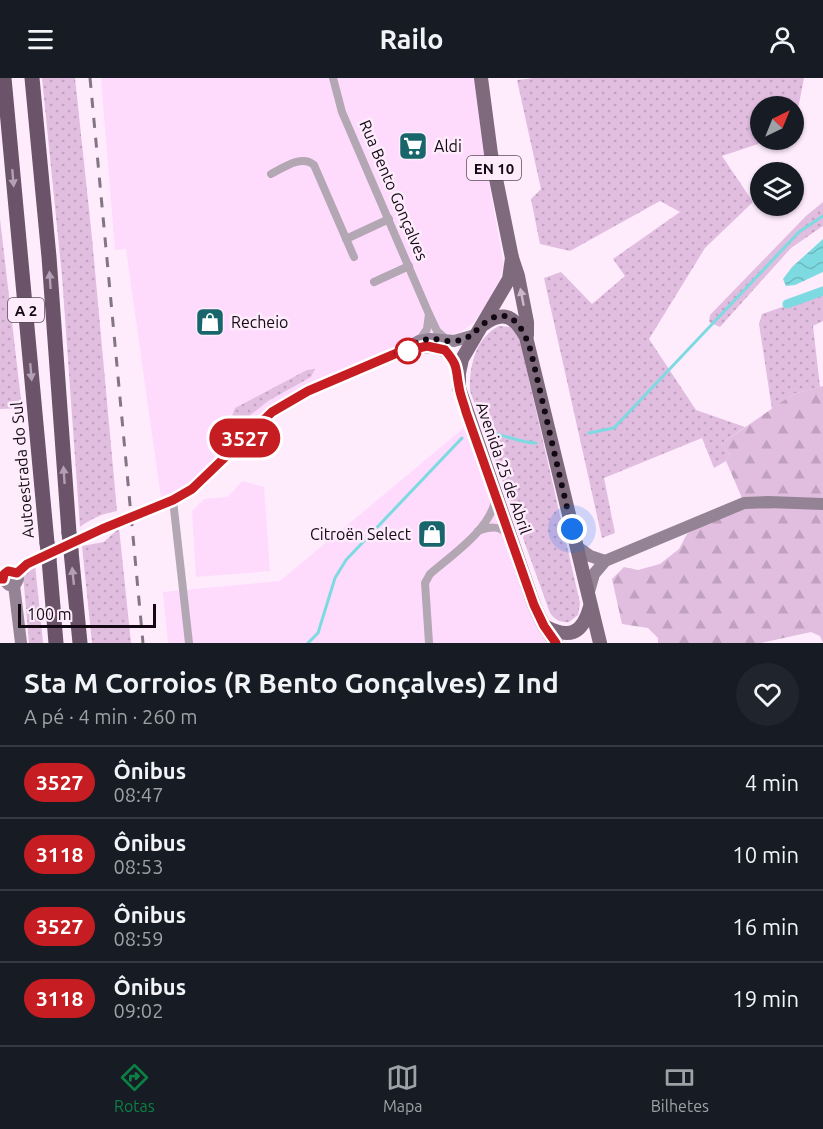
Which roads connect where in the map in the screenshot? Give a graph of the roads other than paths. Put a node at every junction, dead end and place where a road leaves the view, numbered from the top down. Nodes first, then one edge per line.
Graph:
1 (4, 78) edge
2 (32, 78) edge
3 (333, 78) edge
4 (481, 78) edge
5 (271, 174) dead end
6 (389, 219) junction
7 (346, 239) junction
8 (354, 257) dead end
9 (512, 258) junction
10 (409, 266) junction
11 (374, 282) dead end
12 (429, 314) junction
13 (484, 324) junction
14 (475, 335) junction
15 (526, 337) junction
16 (447, 340) junction
17 (419, 341) junction
18 (397, 353) junction
19 (459, 373) junction
20 (496, 497) junction
21 (173, 500) junction
22 (823, 504) edge
23 (477, 531) junction
24 (510, 537) junction
25 (576, 546) junction
26 (605, 561) junction
27 (9, 579) edge
28 (589, 602) junction
29 (544, 626) junction
30 (21, 643) edge
31 (56, 643) edge
32 (80, 643) edge
33 (189, 643) edge
34 (429, 643) edge
35 (556, 643) edge
36 (600, 643) edge

1 -> 31 highway, Autoestrada do Sul / A 2, bridge
32 -> 2 highway, A 2, bridge
3 - 6 street, Rua Bento Gonçalves
4 - 9 main road, Avenida 25 de Abril / EN 10
5 - 7 street
6 - 7 street
6 - 10 street, Rua Bento Gonçalves
7 - 8 street
9 - 13 main road, Avenida 25 de Abril / EN 10
15 -> 9 main road, Avenida 25 de Abril / EN 10
10 - 11 street
10 - 12 street, Rua Bento Gonçalves
12 - 16 street, Rua Bento Gonçalves
12 - 17 street
13 - 14 main road, Avenida 25 de Abril / EN 10
13 - 15 main road
14 - 16 street
14 - 19 main road, Avenida 25 de Abril / EN 10
15 - 25 main road, Avenida 25 de Abril / EN 10
16 - 17 street
17 - 18 street
18 - 19 street
18 - 21 street
19 - 20 main road, Avenida 25 de Abril / EN 10
20 - 23 street
20 - 24 main road, Avenida 25 de Abril / EN 10
21 - 27 street
21 - 33 street
22 - 26 street
23 - 24 street
23 - 34 street
24 - 29 main road, Avenida 25 de Abril / EN 10
25 - 26 street
25 - 28 main road, Avenida 25 de Abril / EN 10
26 - 28 street
27 - 30 street
28 - 29 main road
28 - 36 main road, Avenida 25 de Abril / EN 10
29 - 35 main road, Avenida 25 de Abril / EN 10

